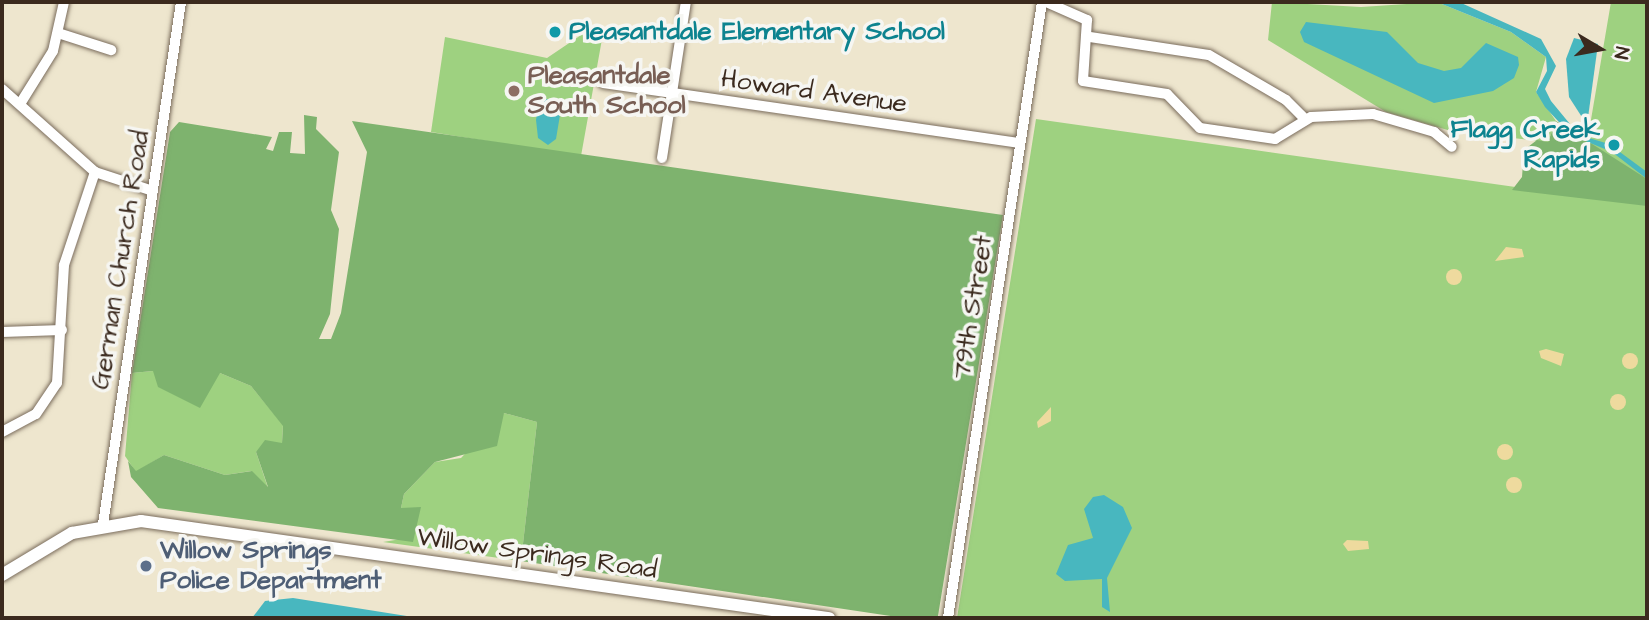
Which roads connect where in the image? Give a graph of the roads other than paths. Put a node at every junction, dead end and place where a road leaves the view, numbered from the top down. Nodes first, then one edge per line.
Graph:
1 (64, 2) edge
2 (181, 2) edge
3 (686, 2) edge
4 (1044, 2) edge
5 (58, 33) junction
6 (1090, 37) junction
7 (111, 50) dead end
8 (603, 83) dead end
9 (2, 89) edge
10 (673, 93) junction
11 (20, 104) junction
12 (1304, 119) junction
13 (1019, 143) junction
14 (1452, 148) dead end
15 (662, 158) dead end
16 (95, 172) junction
17 (153, 191) junction
18 (62, 330) junction
19 (2, 332) edge
20 (2, 432) edge
21 (103, 524) junction
22 (2, 575) edge
23 (829, 618) edge
24 (948, 618) edge

1 - 5 street
2 - 17 street, German Church Road
3 - 10 street
4 - 6 street
4 - 13 street, 79th Street
5 - 7 street
5 - 11 street
6 - 12 street
6 - 12 street
8 - 10 street, Howard Avenue
9 - 11 street
10 - 13 street, Howard Avenue
10 - 15 street
11 - 16 street
12 - 14 street
13 - 24 street, 79th Street
16 - 17 street
16 - 18 street
17 - 21 street, German Church Road
18 - 19 street
18 - 20 street
21 - 22 main road, Willow Springs Road
21 - 23 main road, Willow Springs Road

